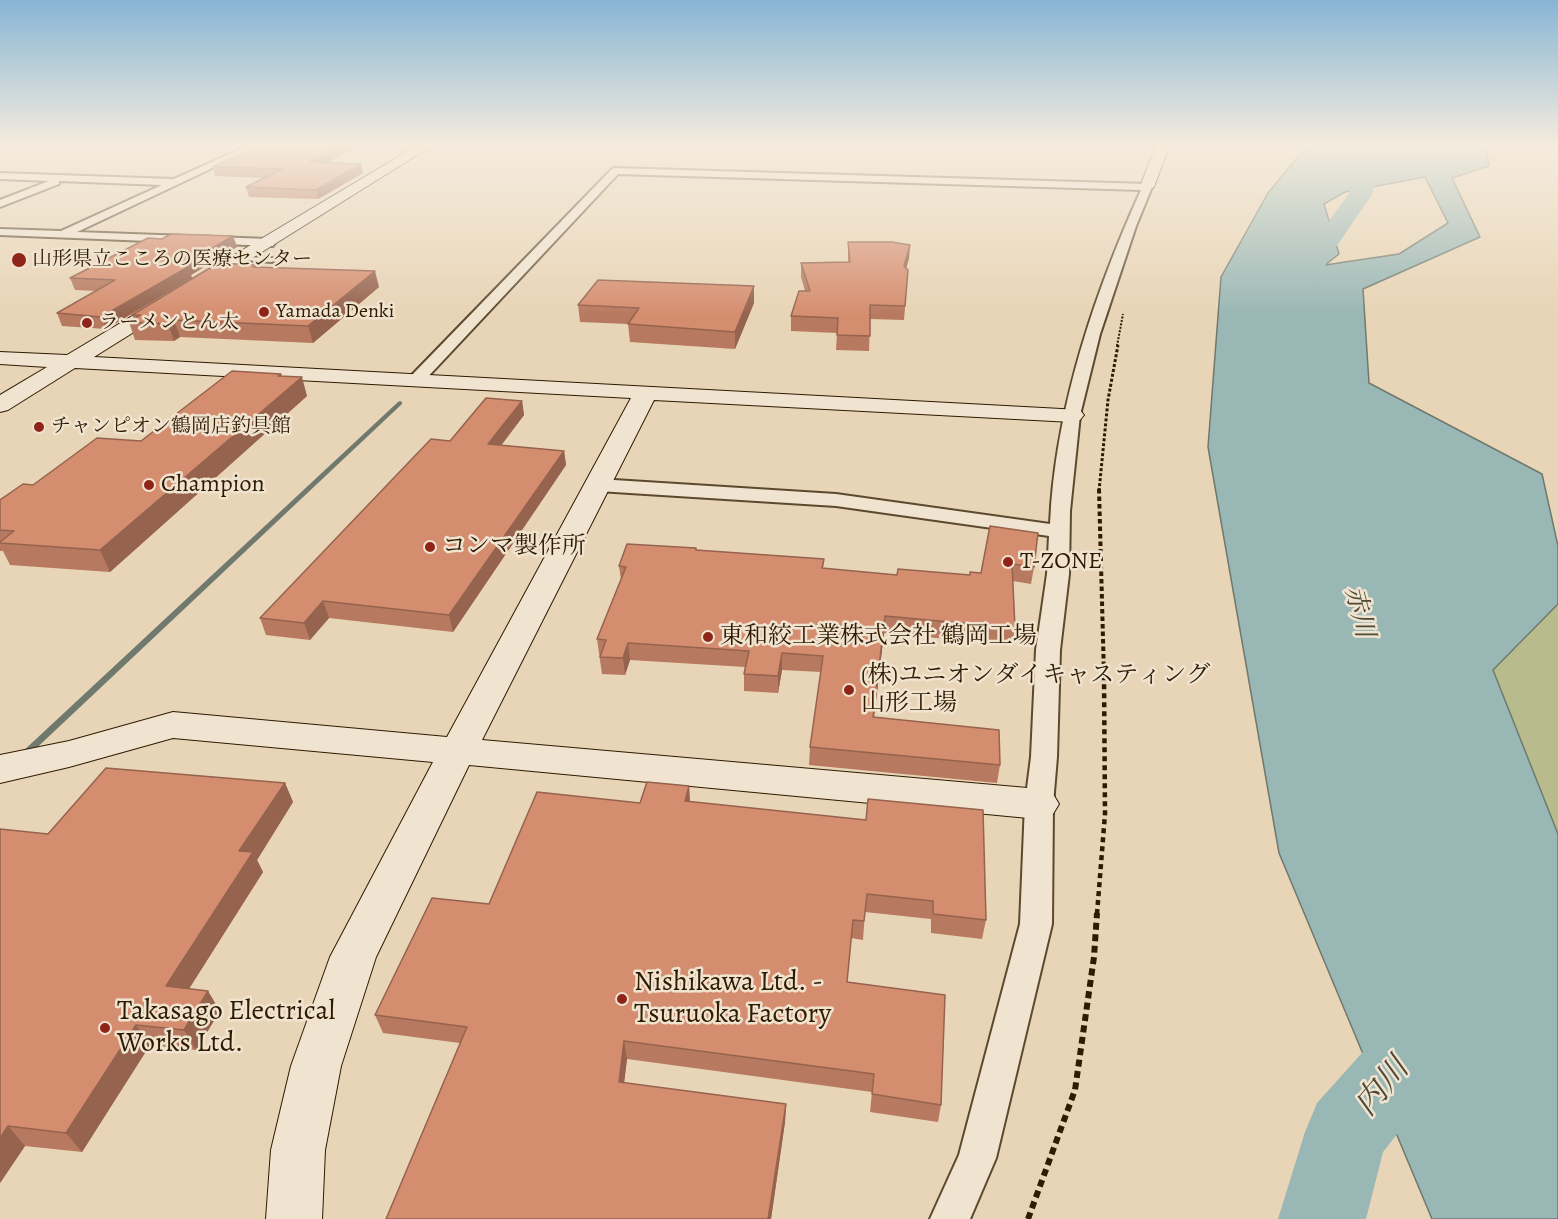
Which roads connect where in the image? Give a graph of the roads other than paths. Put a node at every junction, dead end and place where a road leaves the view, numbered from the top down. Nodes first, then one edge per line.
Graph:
1 (133, 202) edge
2 (344, 202) edge
3 (586, 202) edge
4 (1141, 202) edge
5 (0, 232) edge
6 (61, 235) junction
7 (271, 251) junction
8 (0, 358) edge
9 (72, 361) junction
10 (417, 379) junction
11 (646, 392) junction
12 (0, 405) edge
13 (1072, 415) junction
14 (598, 485) junction
15 (1059, 531) junction
16 (458, 751) junction
17 (0, 769) edge
18 (1039, 804) junction
19 (294, 1219) edge
20 (950, 1219) edge

1 - 6 street
2 - 7 street
3 - 10 street
4 - 13 street
5 - 6 street
6 - 7 street
7 - 9 street
8 - 9 street
9 - 10 street
9 - 12 street
10 - 11 street
11 - 13 street
11 - 14 street
13 - 15 street
14 - 15 street
14 - 16 street
15 - 18 street
16 - 17 street
16 - 18 street
16 - 19 street
18 - 20 street

